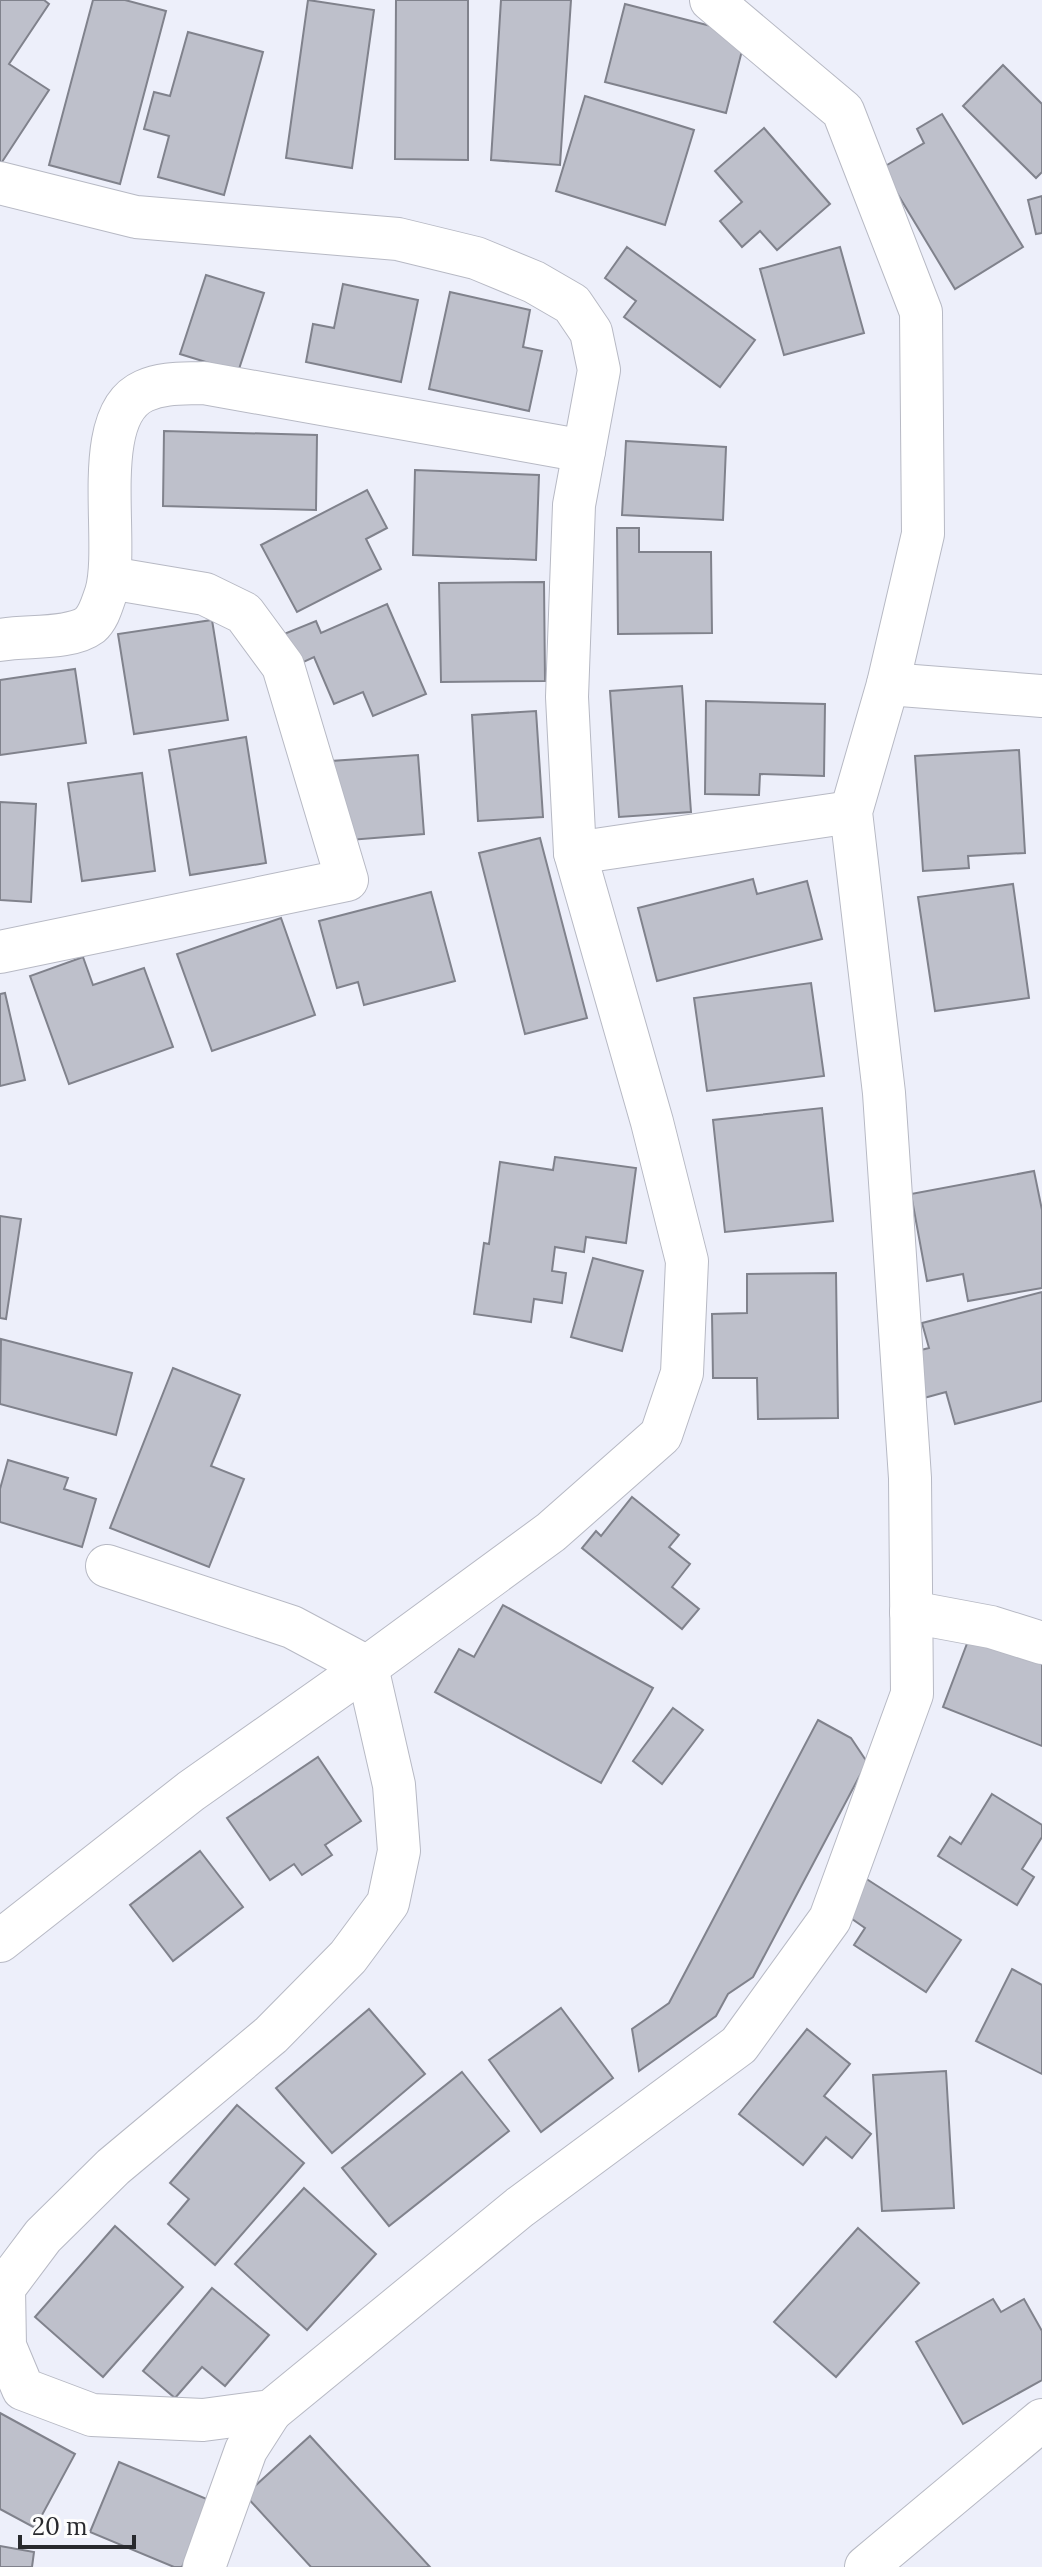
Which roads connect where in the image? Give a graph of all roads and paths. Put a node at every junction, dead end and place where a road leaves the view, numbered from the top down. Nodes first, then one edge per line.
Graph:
1 (711, 0) edge
2 (0, 183) edge
3 (584, 451) junction
4 (110, 578) junction
5 (0, 640) edge
6 (888, 684) junction
7 (1042, 696) edge
8 (851, 812) junction
9 (575, 853) junction
10 (0, 952) edge
11 (107, 1566) dead end
12 (911, 1612) junction
13 (1042, 1643) edge
14 (367, 1667) junction
15 (0, 1941) edge
16 (271, 2411) junction
17 (1042, 2420) edge
18 (204, 2567) edge
19 (866, 2567) edge

1 - 6 street
2 - 3 street
3 - 4 street
3 - 9 street
4 - 5 street
4 - 10 street
6 - 7 street
6 - 8 street
8 - 9 street
8 - 12 street
9 - 14 street
11 - 14 street
12 - 13 street
12 - 16 street
14 - 15 street
14 - 16 street
16 - 18 street
17 - 19 street

